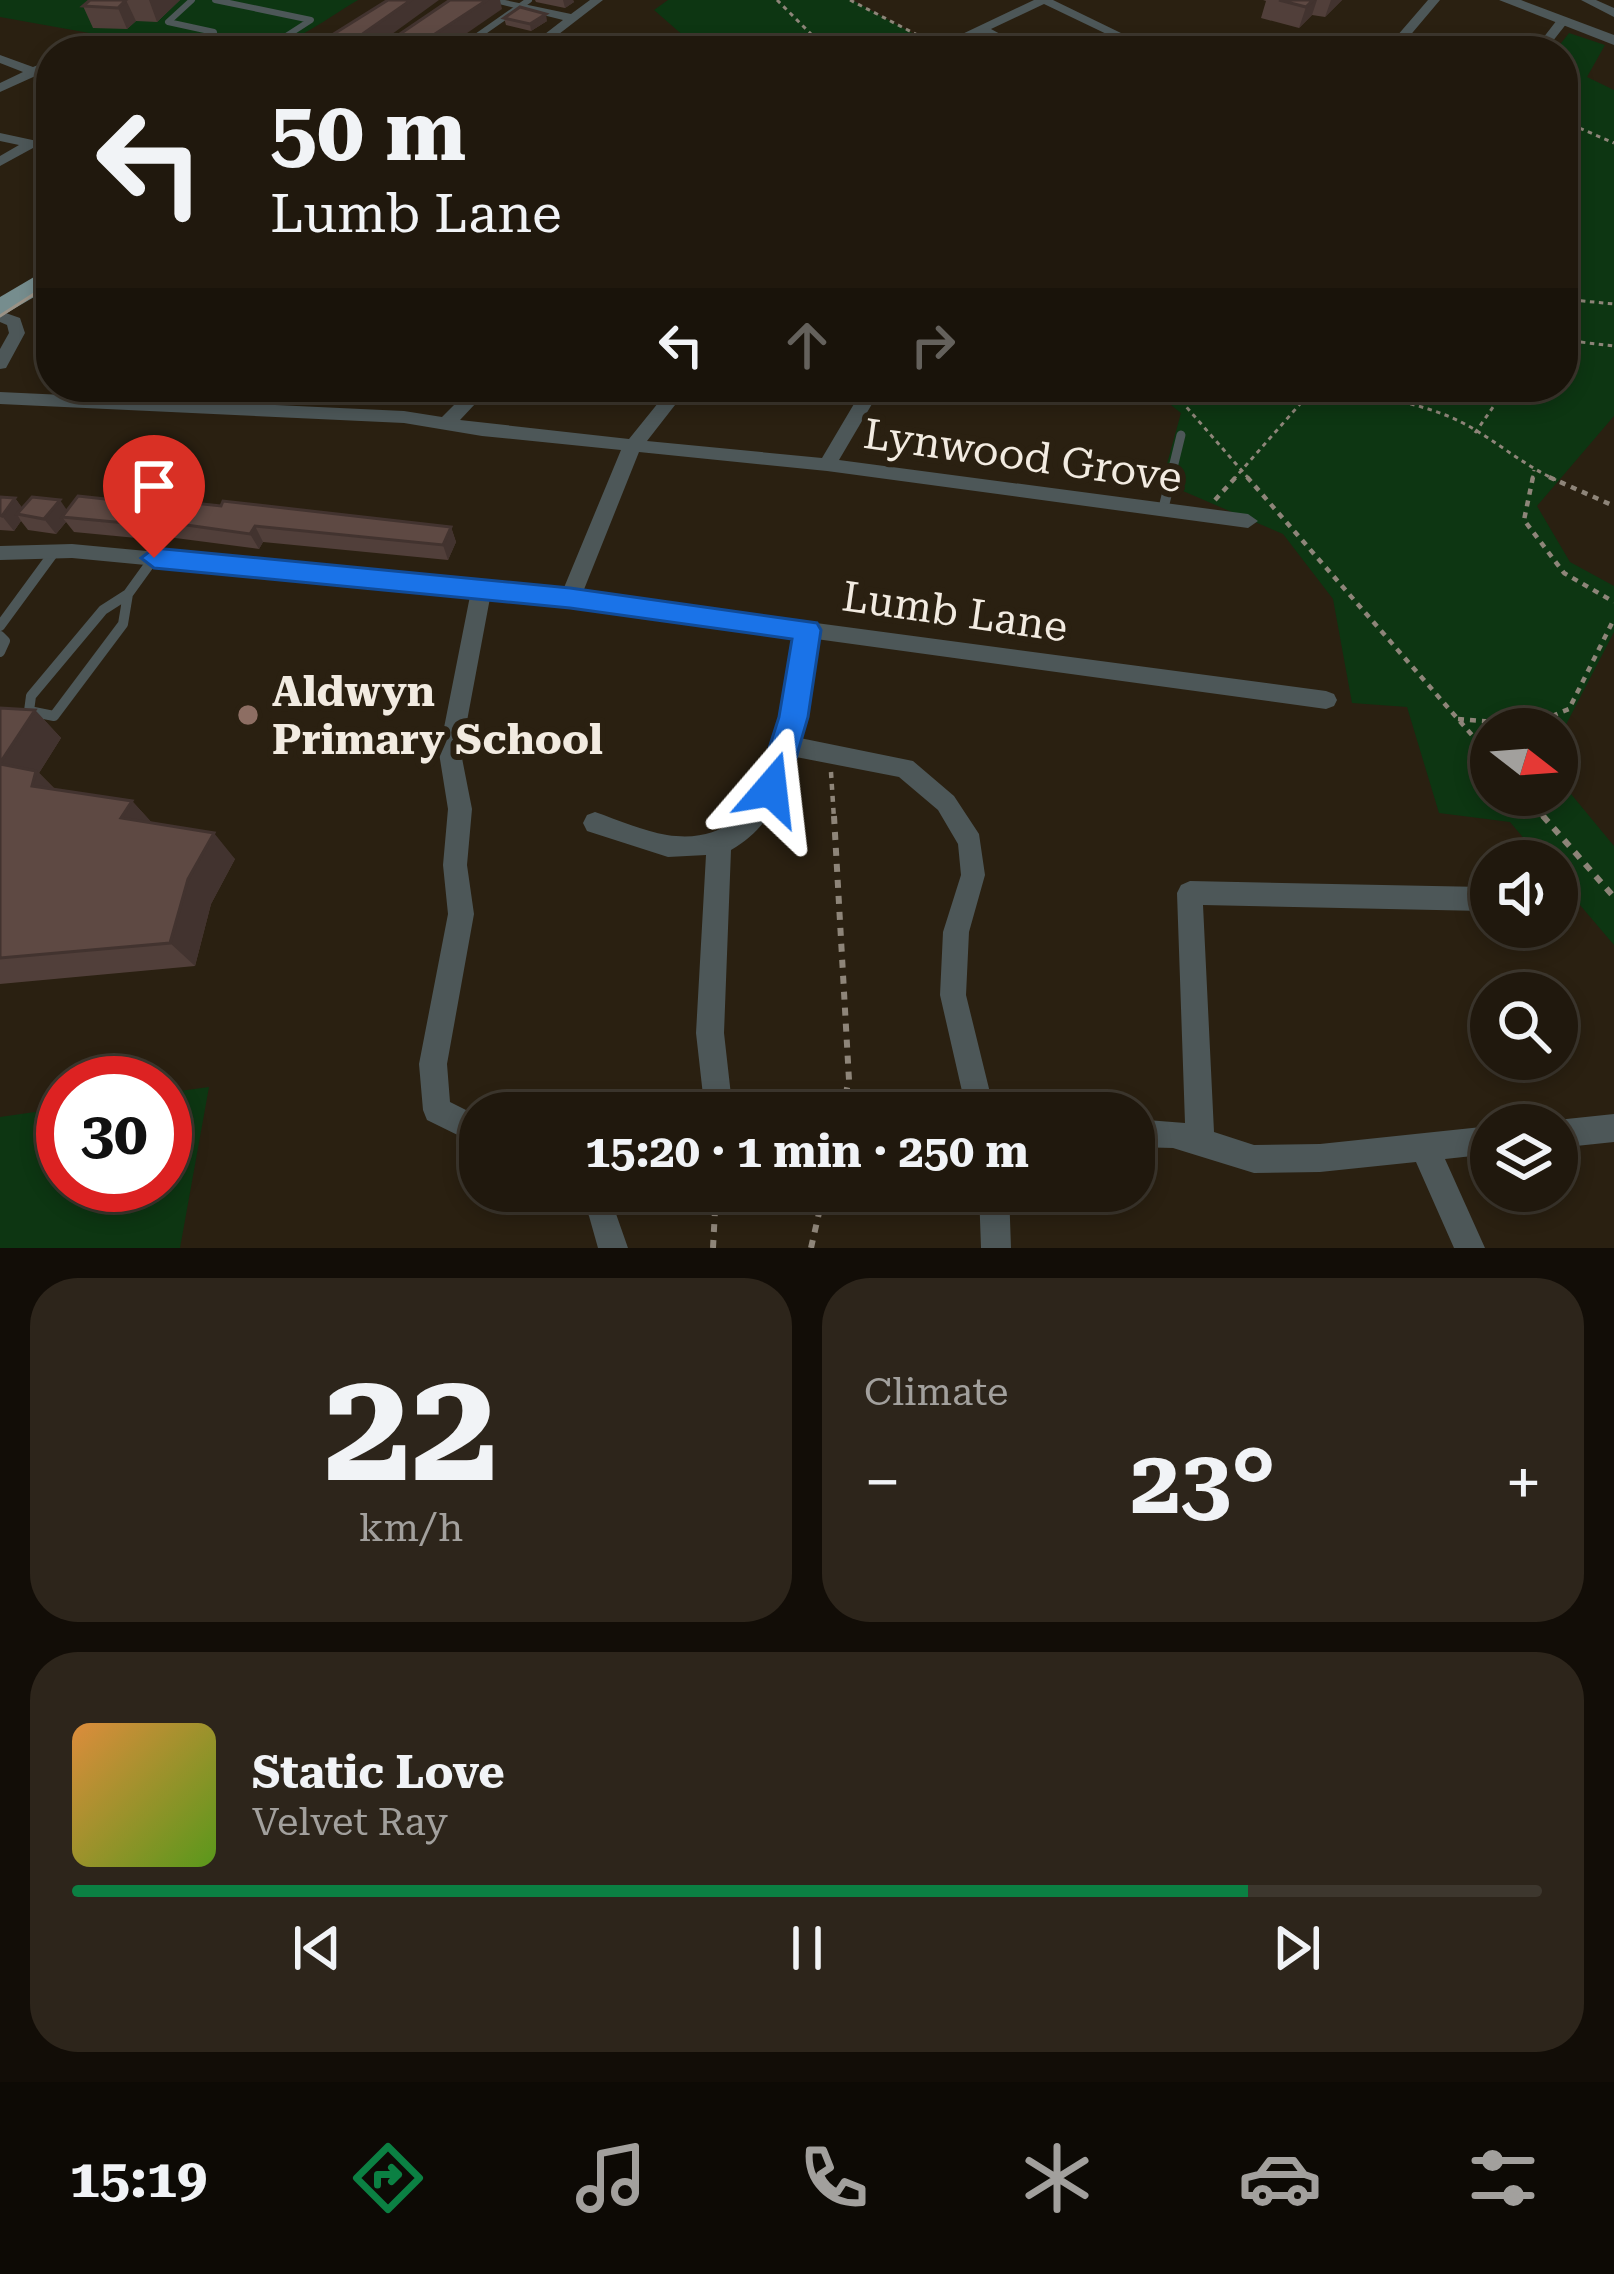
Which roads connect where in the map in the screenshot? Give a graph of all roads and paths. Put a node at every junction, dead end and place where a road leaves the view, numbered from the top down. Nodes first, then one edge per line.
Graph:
1 (192, 0) edge
2 (215, 0) edge
3 (489, 0) edge
4 (597, 0) edge
5 (777, 0) edge
6 (793, 0) edge
7 (850, 0) edge
8 (1044, 0) edge
9 (1434, 0) edge
10 (1587, 0) edge
11 (1520, 2) edge
12 (524, 3) edge
13 (791, 12) junction
14 (1614, 13) edge
15 (573, 17) junction
16 (1561, 23) junction
17 (983, 29) junction
18 (214, 36) edge
19 (286, 36) edge
20 (477, 36) edge
21 (548, 36) edge
22 (814, 36) edge
23 (923, 36) edge
24 (967, 36) edge
25 (996, 36) edge
26 (1120, 36) edge
27 (1403, 36) edge
28 (1551, 36) edge
29 (1614, 40) edge
30 (0, 58) edge
31 (36, 69) edge
32 (31, 71) junction
33 (0, 88) edge
34 (1578, 128) edge
35 (0, 136) edge
36 (1614, 143) edge
37 (31, 144) junction
38 (36, 145) edge
39 (0, 162) edge
40 (36, 286) edge
41 (1578, 300) edge
42 (1614, 304) edge
43 (0, 312) edge
44 (1578, 342) edge
45 (1614, 346) edge
46 (0, 364) edge
47 (0, 398) edge
48 (36, 400) edge
49 (85, 402) edge
50 (468, 402) edge
51 (668, 402) edge
52 (864, 402) edge
53 (1182, 402) edge
54 (1302, 402) edge
55 (1399, 402) edge
56 (1497, 402) edge
57 (447, 424) junction
58 (1475, 433) junction
59 (1181, 435) dead end
60 (632, 447) junction
61 (827, 465) junction
62 (1241, 470) junction
63 (1534, 470) junction
64 (1614, 506) edge
65 (1163, 510) junction
66 (1202, 515) junction
67 (1248, 521) dead end
68 (55, 551) junction
69 (0, 553) edge
70 (154, 558) junction
71 (481, 590) junction
72 (128, 594) junction
73 (570, 598) junction
74 (1614, 602) edge
75 (1614, 619) edge
76 (0, 626) edge
77 (807, 630) junction
78 (0, 636) edge
79 (0, 652) edge
80 (1326, 700) dead end
81 (1458, 719) junction
82 (1470, 733) edge
83 (785, 745) junction
84 (830, 755) junction
85 (1543, 816) edge
86 (595, 823) dead end
87 (719, 844) junction
88 (1614, 897) edge
89 (1470, 899) edge
90 (717, 1092) edge
91 (846, 1092) edge
92 (976, 1092) edge
93 (459, 1121) edge
94 (1614, 1128) edge
95 (1578, 1132) edge
96 (1155, 1134) edge
97 (1199, 1142) junction
98 (1470, 1142) edge
99 (1424, 1147) junction
100 (599, 1212) edge
101 (715, 1212) edge
102 (819, 1212) edge
103 (995, 1212) edge
104 (613, 1248) edge
105 (713, 1248) edge
106 (811, 1248) edge
107 (996, 1248) edge
108 (1470, 1248) edge

1 - 18 lane
2 - 19 lane
3 - 12 street
4 - 15 street
5 - 13 path
6 - 13 path
7 - 23 path
8 - 17 street
8 - 26 street
9 - 27 street
10 - 14 street
11 - 16 street
12 - 15 street
12 - 20 lane
13 - 22 path
15 - 21 street
16 - 28 street
16 - 29 street
17 - 24 street
17 - 25 street
30 - 32 street
31 - 32 street
32 - 33 street
34 - 36 path
35 - 37 street
37 - 38 street
37 - 39 street
40 - 43 main road
41 - 42 path
43 - 46 street
44 - 45 path
47 - 48 street, Lynwood Grove
49 - 57 street, Lynwood Grove
50 - 57 street
51 - 60 street
52 - 61 street
53 - 62 path
54 - 62 path
55 - 58 path
56 - 58 path
57 - 60 street, Lynwood Grove
58 - 63 path
59 - 65 lane
60 - 61 street, Lynwood Grove
60 - 73 street
61 - 65 street, Lynwood Grove
62 - 66 path
62 - 81 path
63 - 64 path
63 - 74 path
65 - 66 street, Lynwood Grove
66 - 67 street, Lynwood Grove
68 - 69 street, Lumb Lane
68 - 70 street, Lumb Lane
68 - 76 lane
70 - 71 street, Lumb Lane
70 - 72 lane
71 - 73 street, Lumb Lane
71 - 93 street
72 - 72 lane
73 - 77 street, Lumb Lane
75 - 81 path
77 - 80 street, Lumb Lane
77 - 83 street
78 - 79 lane
81 - 82 path
83 - 84 street
83 - 87 street
84 - 91 path
84 - 92 street
85 - 88 path
86 - 87 street
87 - 90 street
89 - 97 street
94 - 95 street
96 - 97 street
97 - 99 street
98 - 99 street
99 - 108 street
100 - 104 street
101 - 105 path
102 - 106 path
103 - 107 street

